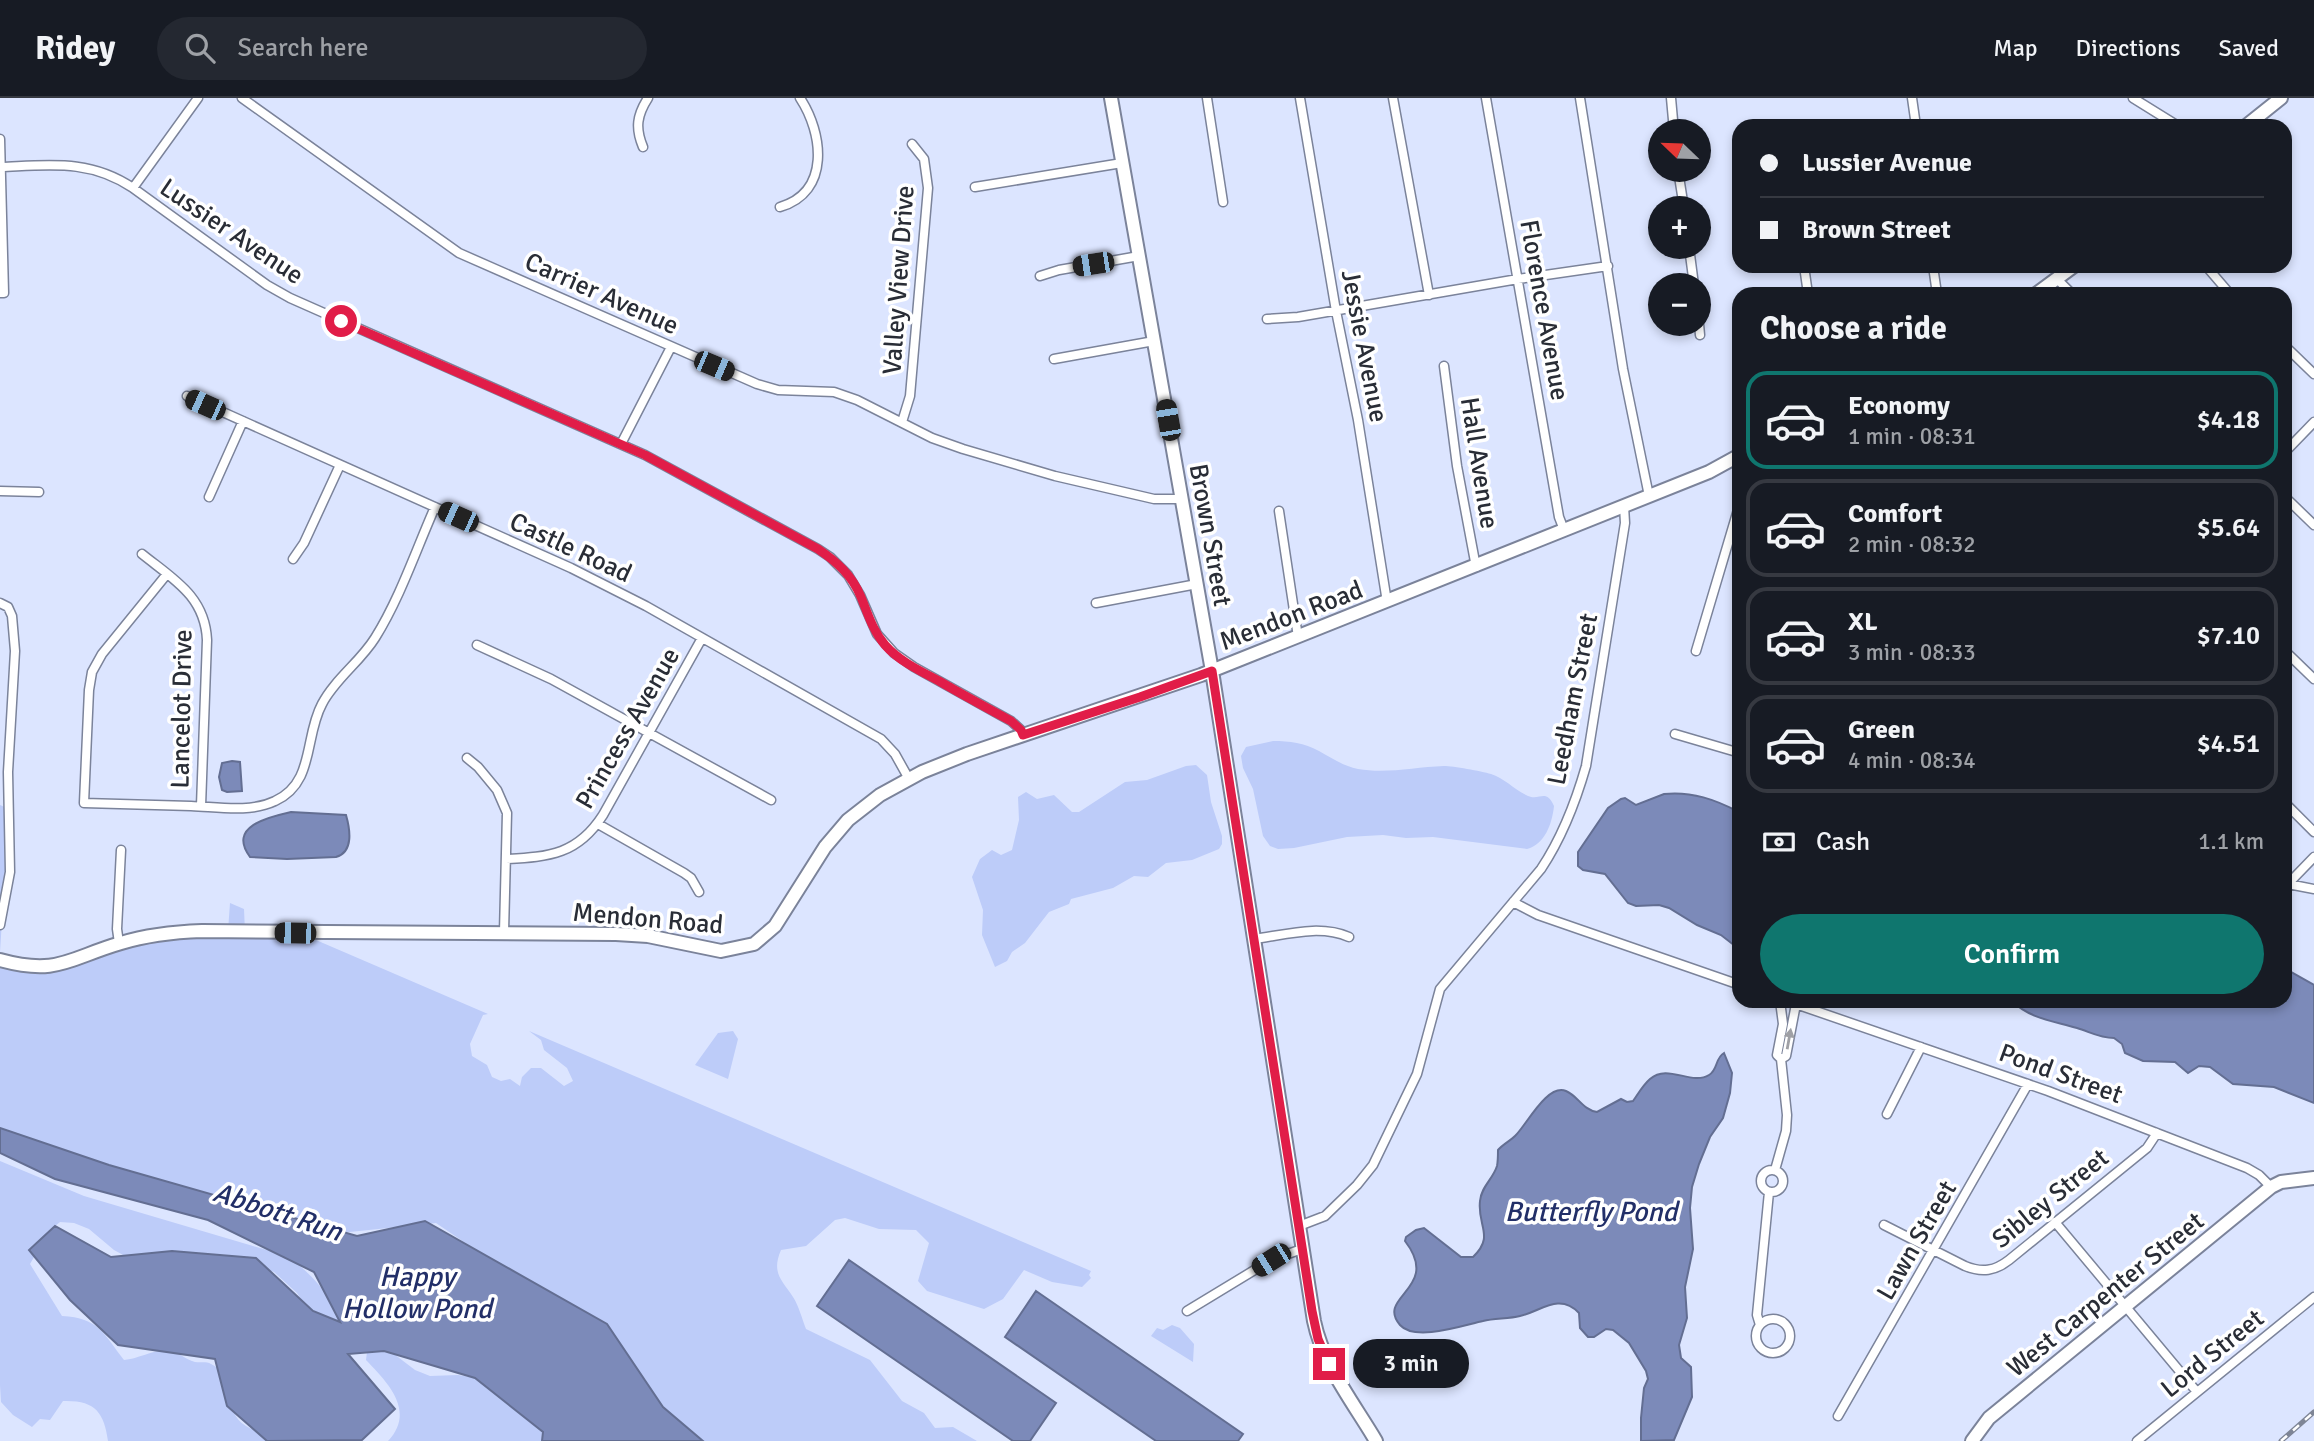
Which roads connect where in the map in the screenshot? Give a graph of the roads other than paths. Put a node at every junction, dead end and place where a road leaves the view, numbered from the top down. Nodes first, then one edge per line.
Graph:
1 (198, 98) edge
2 (243, 98) edge
3 (648, 98) edge
4 (800, 98) edge
5 (1111, 98) edge
6 (1207, 98) edge
7 (1300, 98) edge
8 (1393, 98) edge
9 (1486, 98) edge
10 (1580, 98) edge
11 (1671, 98) edge
12 (1912, 98) edge
13 (2134, 98) edge
14 (2281, 98) edge
15 (1673, 119) edge
16 (1915, 119) edge
17 (2167, 119) edge
18 (2255, 119) edge
19 (0, 139) edge
20 (912, 144) dead end
21 (643, 147) dead end
22 (1122, 163) junction
23 (1, 167) edge
24 (975, 187) dead end
25 (133, 188) junction
26 (1223, 202) dead end
27 (780, 207) dead end
28 (1139, 256) junction
29 (1608, 266) junction
30 (2065, 273) edge
31 (2212, 273) edge
32 (1040, 276) dead end
33 (1518, 279) junction
34 (2057, 279) junction
35 (2046, 287) edge
36 (2065, 287) edge
37 (2224, 287) edge
38 (2, 293) edge
39 (1429, 295) junction
40 (1336, 310) junction
41 (1267, 319) dead end
42 (1154, 341) junction
43 (671, 347) junction
44 (2292, 353) edge
45 (1054, 359) dead end
46 (1444, 366) dead end
47 (2314, 374) edge
48 (187, 396) dead end
49 (243, 421) junction
50 (902, 422) junction
51 (2314, 422) edge
52 (621, 444) junction
53 (2292, 445) edge
54 (1732, 459) edge
55 (340, 465) junction
56 (0, 491) edge
57 (39, 492) dead end
58 (1649, 496) junction
59 (209, 497) dead end
60 (1182, 499) junction
61 (2292, 504) edge
62 (1624, 506) junction
63 (435, 507) junction
64 (1279, 512) dead end
65 (2314, 525) edge
66 (1564, 530) junction
67 (1732, 530) edge
68 (142, 554) dead end
69 (293, 559) dead end
70 (1476, 567) junction
71 (167, 575) junction
72 (1197, 584) junction
73 (1387, 602) junction
74 (1096, 603) dead end
75 (4, 605) edge
76 (1298, 637) junction
77 (702, 638) junction
78 (477, 645) dead end
79 (1696, 651) dead end
80 (2292, 658) edge
81 (1212, 671) junction
82 (2314, 679) edge
83 (650, 732) junction
84 (1675, 734) dead end
85 (1023, 735) junction
86 (1732, 751) edge
87 (467, 758) dead end
88 (909, 779) junction
89 (771, 800) dead end
90 (201, 806) junction
91 (2292, 810) edge
92 (598, 824) junction
93 (2314, 832) edge
94 (121, 850) dead end
95 (2314, 857) edge
96 (506, 859) junction
97 (2292, 880) edge
98 (2292, 886) edge
99 (2314, 890) edge
100 (699, 892) dead end
101 (1513, 902) junction
102 (0, 925) edge
103 (504, 932) junction
104 (1349, 937) dead end
105 (1254, 939) junction
106 (119, 943) junction
107 (0, 960) edge
108 (1732, 982) edge
109 (1781, 1008) edge
110 (1795, 1008) edge
111 (1808, 1008) edge
112 (1921, 1047) junction
113 (1781, 1059) junction
114 (2028, 1084) junction
115 (1887, 1114) dead end
116 (2157, 1133) junction
117 (1775, 1170) junction
118 (2314, 1178) edge
119 (2271, 1187) junction
120 (1769, 1192) junction
121 (2055, 1222) junction
122 (1884, 1225) dead end
123 (1299, 1226) junction
124 (1302, 1249) junction
125 (1934, 1251) junction
126 (2314, 1297) edge
127 (2126, 1307) junction
128 (1187, 1311) dead end
129 (1759, 1325) junction
130 (2197, 1392) junction
131 (1839, 1416) dead end
132 (1376, 1441) edge
133 (1972, 1441) edge
134 (2137, 1441) edge

1 - 25 street
2 - 43 street, Carrier Avenue
3 - 21 street
4 - 27 street
5 - 22 street, Brown Street
6 - 26 street
7 - 40 street, Jessie Avenue
8 - 39 street
9 - 33 street, Florence Avenue
10 - 29 street
11 - 15 street
12 - 16 street
13 - 17 street
14 - 18 street
19 - 23 street
20 - 50 street, Valley View Drive
22 - 24 street
22 - 28 street, Brown Street
23 - 25 street, Lussier Avenue
23 - 38 street
25 - 52 street, Lussier Avenue
28 - 32 street
28 - 42 street, Brown Street
29 - 33 street
29 - 58 street
30 - 34 street
31 - 37 street
33 - 39 street
33 - 66 street, Florence Avenue
34 - 35 street
34 - 36 street
39 - 40 street
40 - 41 street
40 - 73 street, Jessie Avenue
42 - 45 street
42 - 60 street, Brown Street
43 - 50 street, Carrier Avenue
43 - 52 street
44 - 47 street
46 - 70 street, Hall Avenue
48 - 49 street, Castle Road
49 - 55 street, Castle Road
49 - 59 street
50 - 60 street, Carrier Avenue
51 - 53 street
52 - 85 street, Lussier Avenue
54 - 58 street, Mendon Road
55 - 63 street, Castle Road
55 - 69 street
56 - 57 street
58 - 62 street, Mendon Road
60 - 72 street, Brown Street
61 - 65 street
62 - 66 street, Mendon Road
62 - 101 street, Leedham Street
63 - 77 street, Castle Road
63 - 90 street
64 - 76 street
66 - 70 street, Mendon Road
67 - 79 street
68 - 71 street, Lancelot Drive
70 - 73 street, Mendon Road
71 - 90 street, Lancelot Drive
71 - 90 street
72 - 74 street
72 - 81 street, Brown Street
73 - 76 street, Mendon Road
75 - 102 street
76 - 81 street, Mendon Road
77 - 83 street, Princess Avenue
77 - 88 street, Castle Road
78 - 83 street
80 - 82 street
81 - 85 street, Mendon Road
81 - 105 street, Brown Street
83 - 89 street
83 - 92 street, Princess Avenue
84 - 86 street
85 - 88 street, Mendon Road
87 - 96 street
88 - 103 street, Mendon Road
91 - 93 street
92 - 96 street, Princess Avenue
92 - 100 street
94 - 106 street
95 - 97 street
96 - 103 street
98 - 99 street
101 - 108 street
101 - 123 street, Leedham Street
103 - 106 street, Mendon Road
104 - 105 street
105 - 123 street, Brown Street
106 - 107 street, Mendon Road
109 - 113 street
113 -> 110 street
111 - 112 street, Pond Street
112 - 114 street, Pond Street
112 - 115 street
113 - 117 street
114 - 116 street, Pond Street
114 - 125 street, Lawn Street
116 - 119 street, Pond Street
116 - 121 street, Sibley Street
117 - 120 street
117 - 120 street
118 - 119 street
119 - 127 street, West Carpenter Street
120 - 129 street
121 - 125 street, Sibley Street
121 - 127 street
122 - 125 street, Sibley Street
123 - 124 street, Brown Street
124 - 128 street
124 - 132 street, Brown Street
125 - 131 street, Lawn Street
126 - 130 street, Lord Street
127 - 130 street
127 - 133 street, West Carpenter Street
129 - 129 street
130 - 134 street, Lord Street

